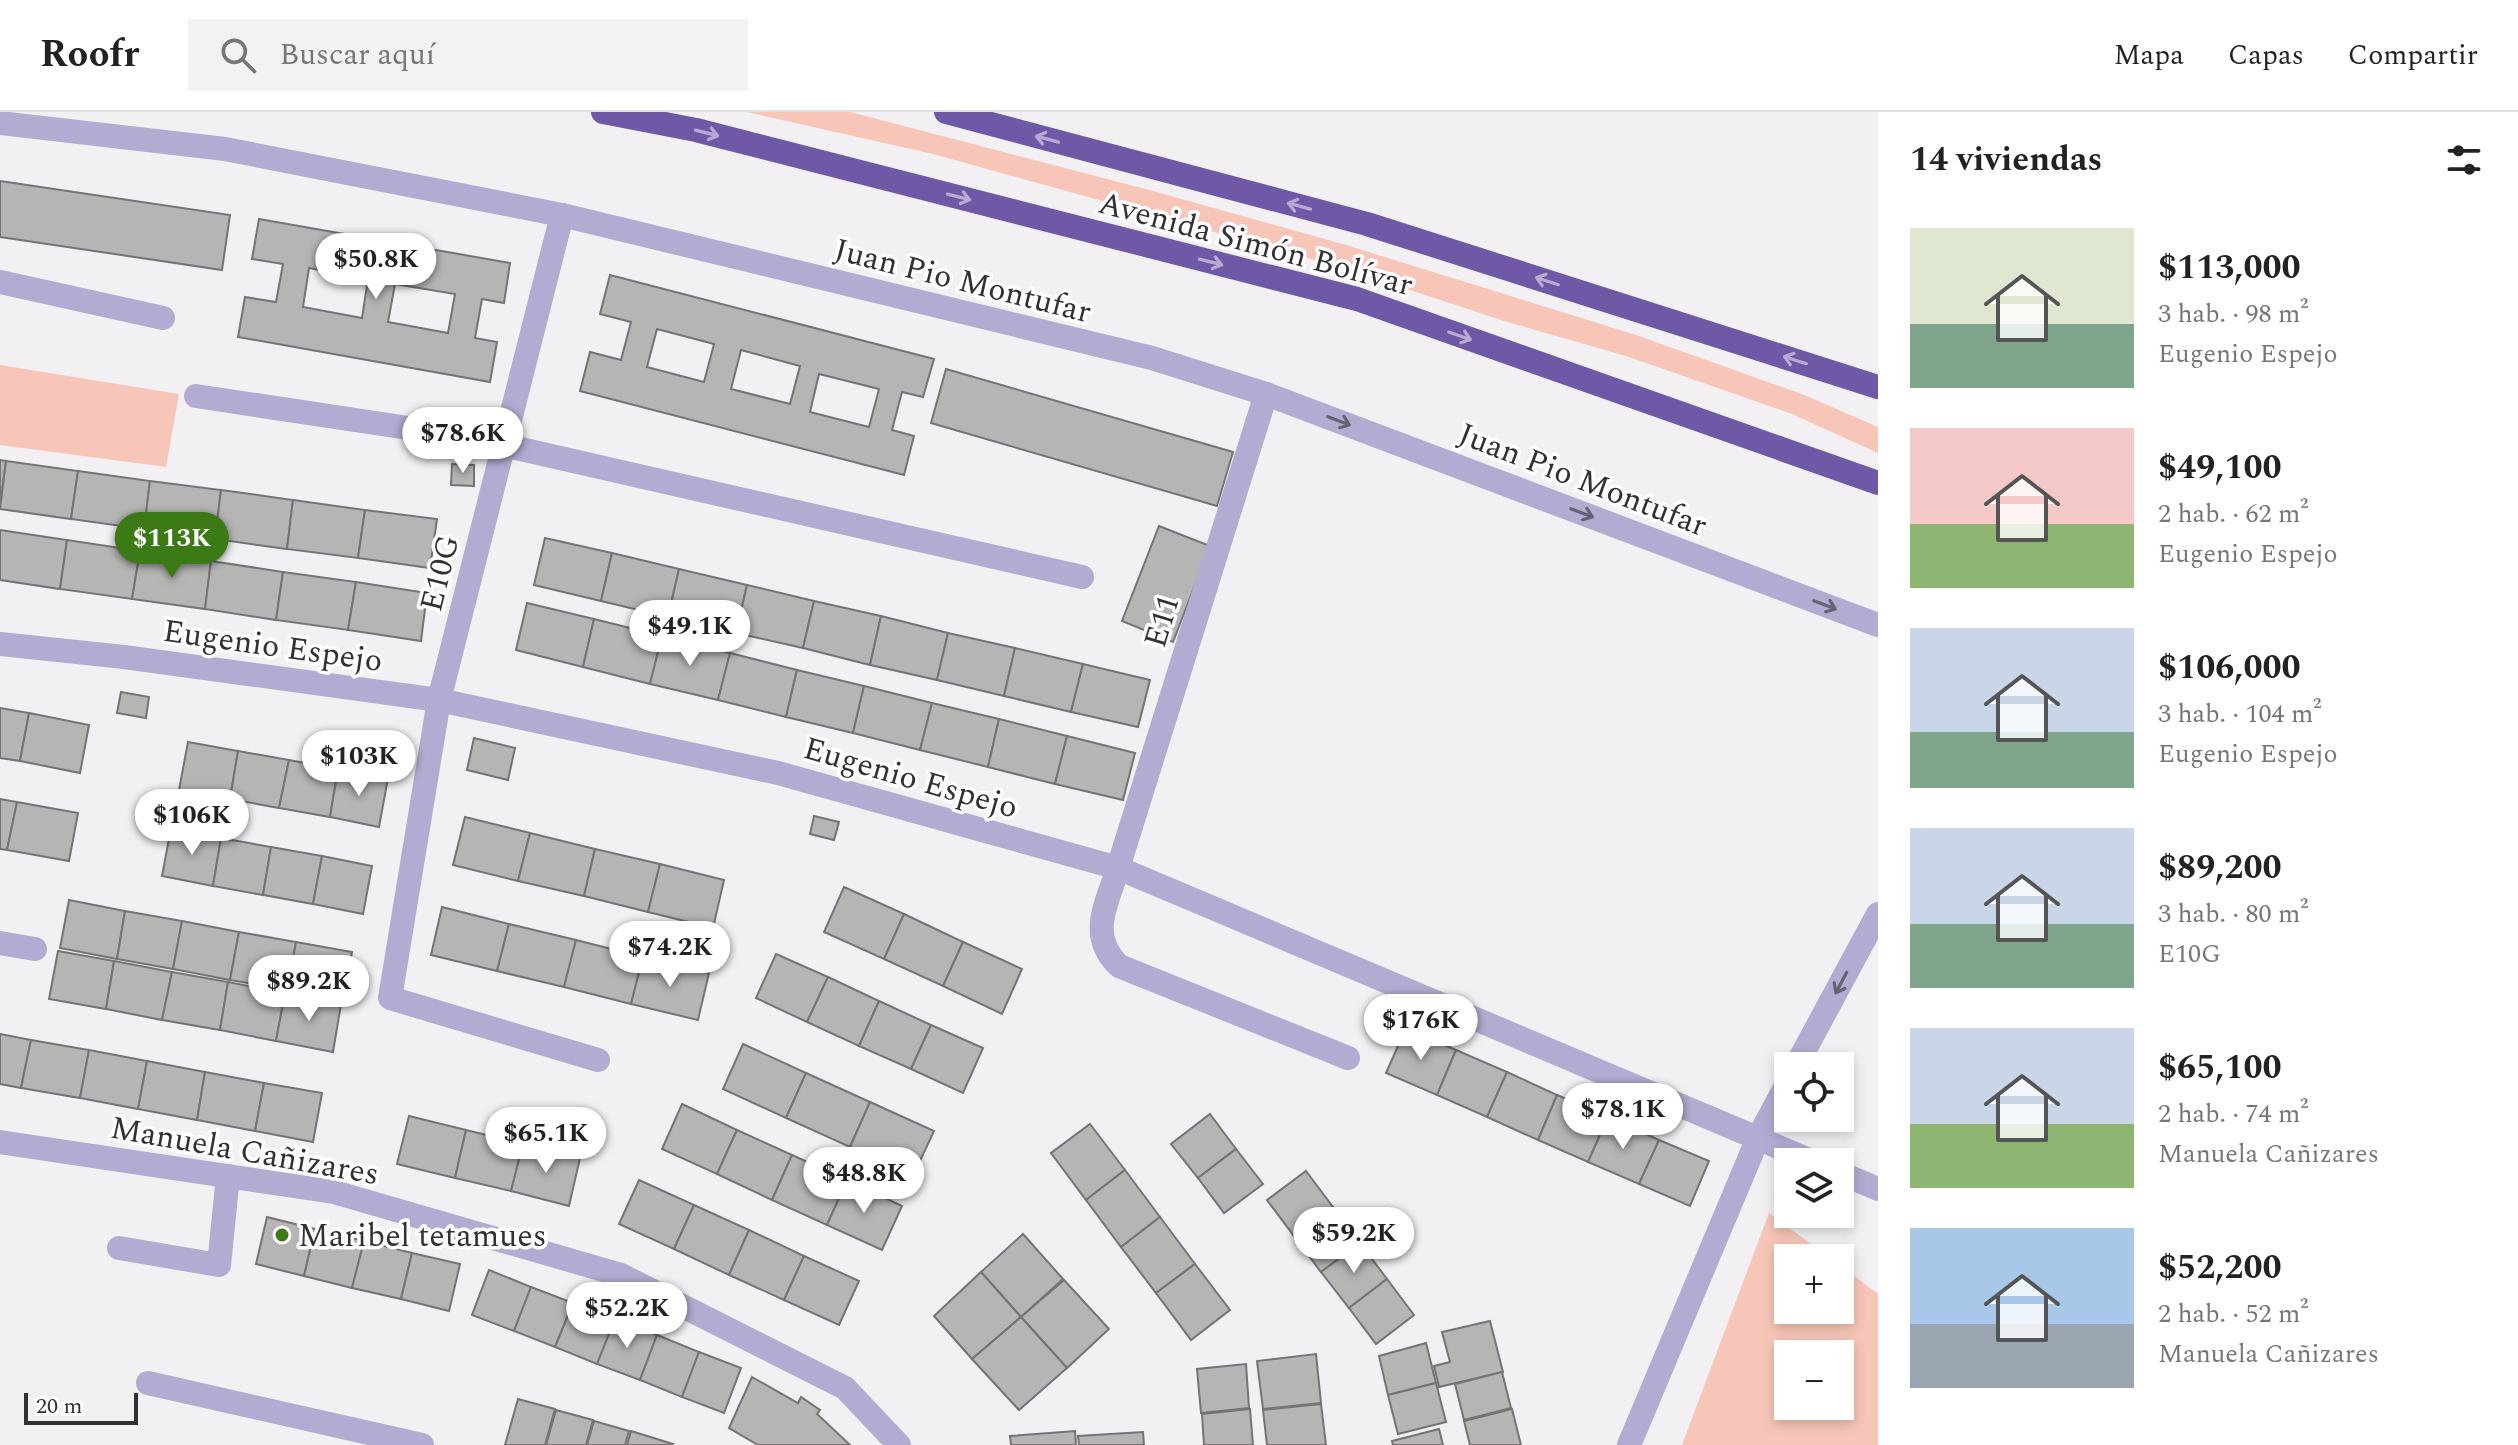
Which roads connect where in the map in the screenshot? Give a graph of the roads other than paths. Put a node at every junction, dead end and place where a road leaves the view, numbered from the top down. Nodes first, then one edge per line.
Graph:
1 (603, 112) edge
2 (946, 112) edge
3 (0, 123) edge
4 (562, 215) junction
5 (0, 282) edge
6 (163, 318) dead end
7 (1878, 387) edge
8 (1266, 394) junction
9 (196, 396) dead end
10 (504, 444) junction
11 (1878, 483) edge
12 (1082, 577) dead end
13 (1878, 625) edge
14 (0, 644) edge
15 (439, 700) junction
16 (1118, 868) junction
17 (1878, 914) edge
18 (0, 943) edge
19 (35, 949) dead end
20 (1804, 1052) edge
21 (1348, 1058) dead end
22 (598, 1060) dead end
23 (1774, 1108) edge
24 (1758, 1138) junction
25 (0, 1142) edge
26 (1781, 1148) edge
27 (228, 1176) junction
28 (1854, 1179) edge
29 (1878, 1189) edge
30 (119, 1248) dead end
31 (148, 1383) dead end
32 (422, 1445) edge
33 (899, 1445) edge
34 (1629, 1445) edge

1 -> 11 highway, Avenida Simón Bolívar
7 -> 2 highway, Avenida Simón Bolívar
3 - 4 street, Juan Pio Montufar
4 - 8 street, Juan Pio Montufar
4 - 10 street, E10G
5 - 6 street
8 -> 13 street, Juan Pio Montufar
8 - 16 street, E11
9 - 10 street
10 - 12 street
10 - 15 street, E10G
14 - 15 street, Eugenio Espejo
15 - 16 street, Eugenio Espejo
15 - 22 street, E10G
16 - 21 street, E11
16 - 24 street, Eugenio Espejo
17 -> 20 street
18 - 19 street
23 - 24 street
24 - 26 street, Eugenio Espejo
24 - 34 street
25 - 27 street, Manuela Cañizares
27 - 30 street
27 - 33 street, Manuela Cañizares
28 - 29 street
31 - 32 street

